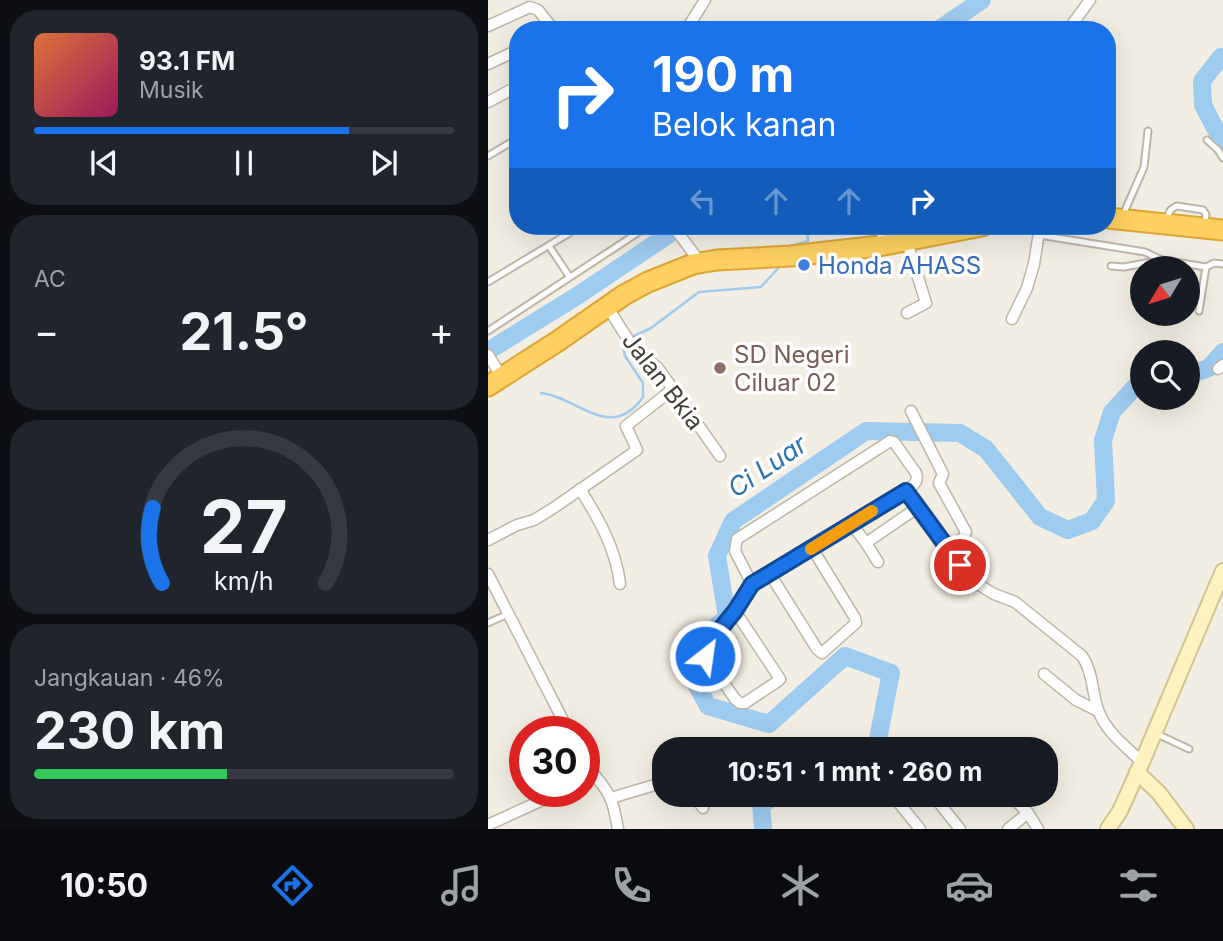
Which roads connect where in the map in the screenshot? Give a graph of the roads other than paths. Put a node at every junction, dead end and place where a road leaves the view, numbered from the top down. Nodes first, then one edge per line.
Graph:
1 (705, 0) edge
2 (1090, 0) edge
3 (547, 21) edge
4 (692, 21) edge
5 (1075, 21) edge
6 (488, 26) edge
7 (509, 54) edge
8 (488, 64) edge
9 (509, 91) edge
10 (488, 102) edge
11 (1148, 131) dead end
12 (1207, 140) dead end
13 (509, 143) edge
14 (488, 156) edge
15 (1223, 158) edge
16 (1116, 216) edge
17 (1116, 219) edge
18 (1218, 228) edge
19 (567, 235) edge
20 (634, 235) edge
21 (680, 235) edge
22 (884, 235) edge
23 (940, 235) edge
24 (1038, 235) edge
25 (1050, 235) edge
26 (907, 242) junction
27 (549, 246) junction
28 (879, 246) junction
29 (1154, 256) edge
30 (700, 262) junction
31 (1223, 264) edge
32 (1111, 266) dead end
33 (1130, 266) edge
34 (1200, 266) edge
35 (1206, 267) junction
36 (569, 276) junction
37 (488, 282) edge
38 (607, 306) junction
39 (1200, 306) edge
40 (907, 313) dead end
41 (1012, 319) dead end
42 (488, 331) edge
43 (488, 355) edge
44 (496, 377) edge
45 (673, 389) junction
46 (912, 411) dead end
47 (720, 456) dead end
48 (580, 489) junction
49 (906, 491) junction
50 (917, 508) junction
51 (851, 523) junction
52 (488, 540) edge
53 (866, 543) junction
54 (812, 548) junction
55 (948, 550) junction
56 (878, 562) dead end
57 (1223, 571) edge
58 (770, 574) junction
59 (488, 575) edge
60 (620, 584) dead end
61 (752, 584) junction
62 (735, 611) junction
63 (508, 614) junction
64 (488, 623) edge
65 (1044, 674) dead end
66 (1098, 711) junction
67 (561, 716) edge
68 (1155, 733) junction
69 (1189, 749) dead end
70 (1140, 767) junction
71 (600, 783) edge
72 (652, 786) edge
73 (611, 798) junction
74 (529, 807) edge
75 (902, 807) edge
76 (942, 807) edge
77 (1022, 807) edge
78 (1028, 813) junction
79 (490, 826) edge
80 (618, 829) edge
81 (920, 829) edge
82 (960, 829) edge
83 (1008, 829) edge
84 (1038, 829) edge
85 (1108, 829) edge
86 (1186, 829) edge

1 - 4 street
2 - 5 street
3 - 6 street
7 - 8 street
9 - 10 street
11 - 16 lane
12 - 15 lane
13 - 14 lane
17 - 18 highway
19 - 27 lane
20 - 36 lane
21 - 30 street
22 - 28 street
23 - 26 highway
24 - 41 street
25 - 29 lane
26 - 28 highway
26 - 40 street
27 - 36 lane
27 - 37 lane
28 - 30 highway
30 - 38 highway
31 - 35 lane
32 - 33 lane
34 - 35 lane
35 - 39 lane
36 - 42 lane
38 - 44 highway
38 - 45 street, Jalan Bkia
43 - 44 street
45 - 47 street, Jalan Bkia
45 - 48 street
46 - 55 street
48 - 52 street
48 - 60 street
49 - 50 street
49 - 51 street
49 - 61 street
50 - 53 street
50 - 55 street
51 - 53 street
51 - 54 street
53 - 56 street
54 - 58 street
54 - 58 street
55 - 66 street
57 - 68 street
58 - 61 street
59 - 63 street
61 - 62 street
62 - 62 street
63 - 64 lane
63 - 67 street
65 - 66 street
66 - 70 street
68 - 69 lane
68 - 70 street
70 - 85 street
70 - 86 street
71 - 73 street
72 - 73 street
73 - 80 street
74 - 79 street
75 - 81 street
76 - 82 street
77 - 78 street
78 - 83 street
78 - 84 street

